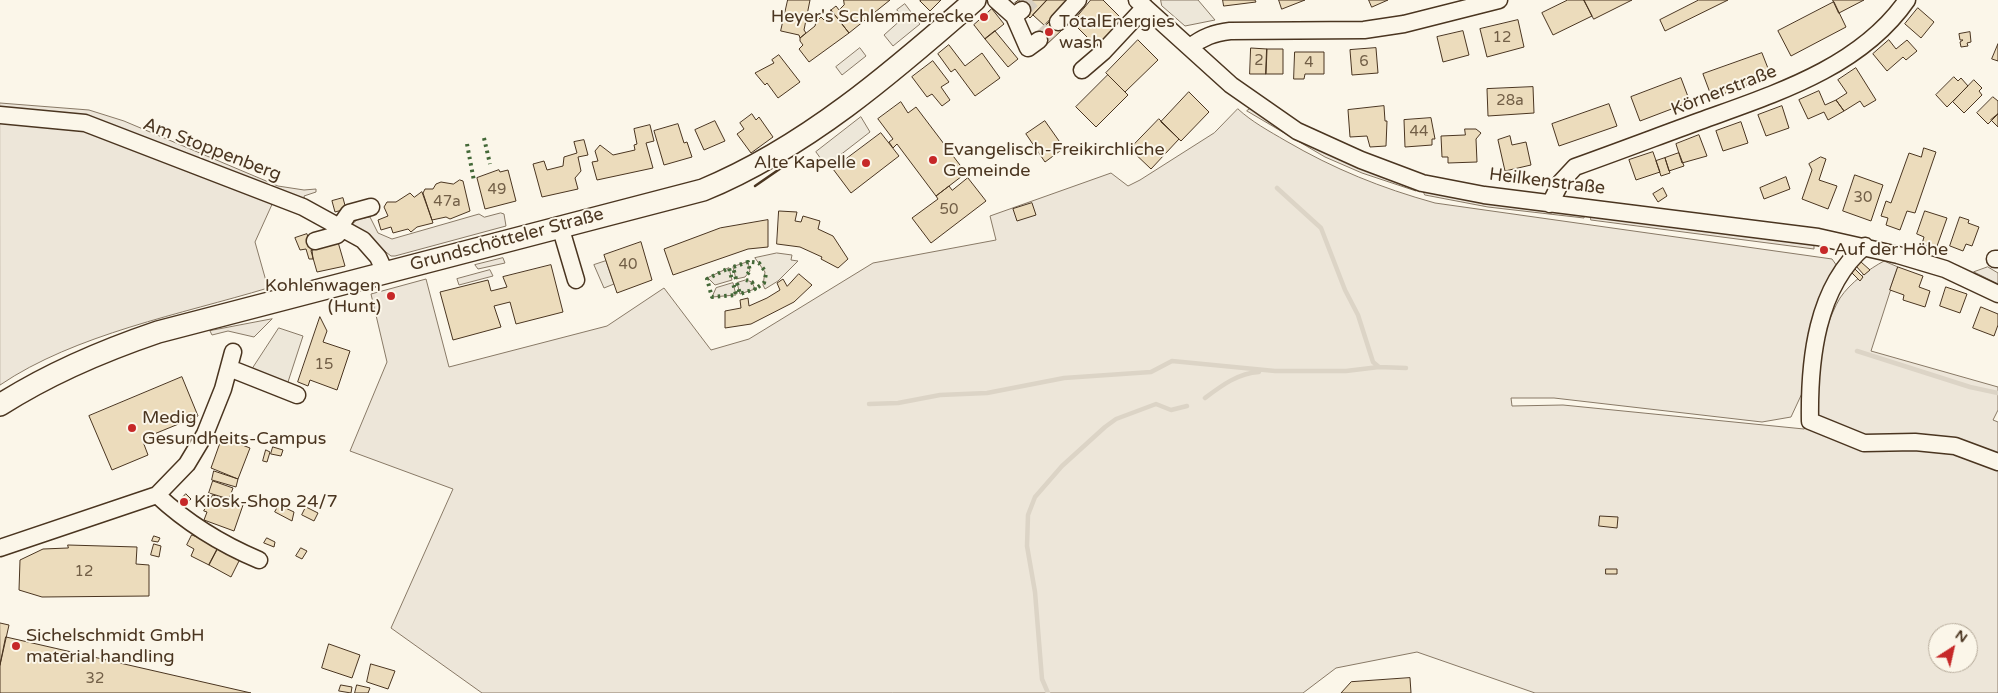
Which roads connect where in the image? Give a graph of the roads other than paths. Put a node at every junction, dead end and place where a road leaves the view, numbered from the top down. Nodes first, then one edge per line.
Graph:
1 (975, 0) edge
2 (1078, 0) edge
3 (1498, 0) edge
4 (1907, 0) edge
5 (1140, 2) edge
6 (1011, 7) edge
7 (1058, 22) tunnel mouth
8 (1039, 40) dead end
9 (1190, 47) junction
10 (1082, 70) dead end
11 (0, 116) edge
12 (1550, 204) junction
13 (371, 207) dead end
14 (560, 226) junction
15 (342, 227) junction
16 (315, 241) dead end
17 (1865, 246) junction
18 (384, 272) junction
19 (576, 280) dead end
20 (1998, 294) edge
21 (233, 352) dead end
22 (228, 368) junction
23 (297, 395) dead end
24 (0, 405) edge
25 (1998, 462) edge
26 (157, 495) junction
27 (0, 548) edge
28 (259, 560) dead end

1 - 14 main road, Grundschötteler Straße
2 - 7 street
3 - 9 street
4 - 12 street, Körnerstraße
5 - 9 street, Heilkenstraße
5 - 10 street
6 - 8 street
9 - 12 street, Heilkenstraße
11 - 15 street, Am Stoppenberg
12 - 17 street, Heilkenstraße
13 - 15 street
14 - 18 main road, Grundschötteler Straße
14 - 19 street
15 - 16 street
15 - 18 street, Am Stoppenberg
17 - 20 street, Heilkenstraße
17 - 25 street
18 - 24 main road, Grundschötteler Straße
21 - 22 street
22 - 23 street
22 - 26 street
26 - 27 street
26 - 28 street

